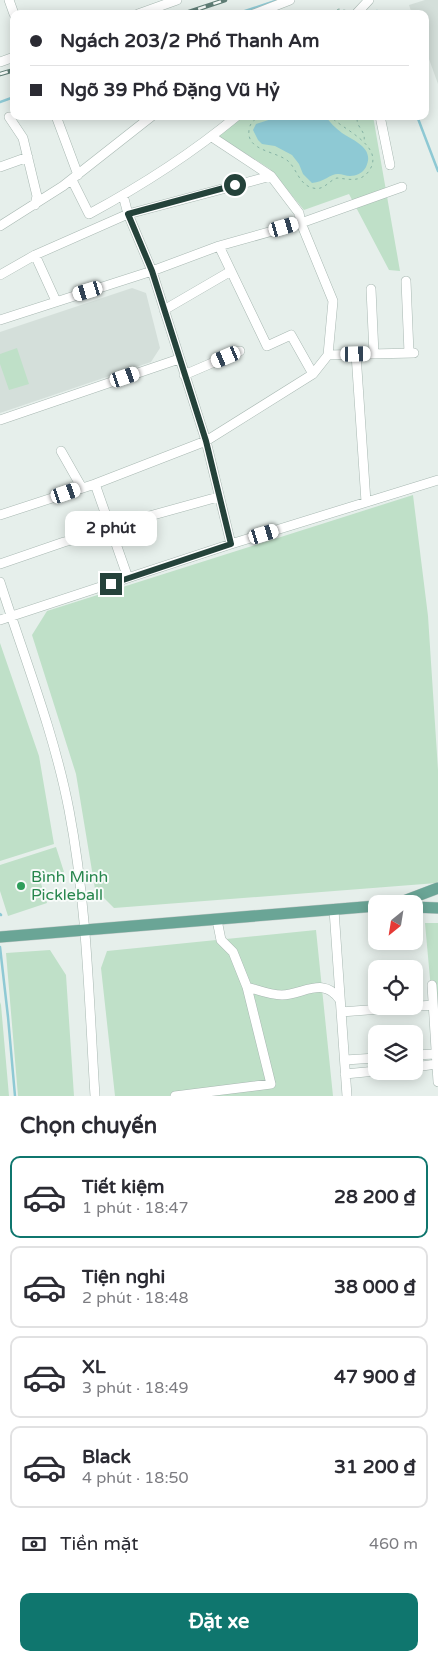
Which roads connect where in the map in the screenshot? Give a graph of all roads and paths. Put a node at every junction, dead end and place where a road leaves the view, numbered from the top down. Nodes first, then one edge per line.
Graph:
1 (177, 0) edge
2 (290, 0) edge
3 (368, 0) edge
4 (149, 10) edge
5 (264, 10) edge
6 (360, 10) edge
7 (8, 118) edge
8 (57, 120) edge
9 (147, 120) edge
10 (232, 120) edge
11 (254, 120) edge
12 (334, 120) edge
13 (357, 120) edge
14 (381, 120) edge
15 (212, 137) junction
16 (364, 141) junction
17 (28, 157) junction
18 (390, 165) dead end
19 (0, 167) edge
20 (271, 176) junction
21 (75, 177) junction
22 (402, 187) dead end
23 (123, 195) junction
24 (36, 205) junction
25 (128, 214) junction
26 (301, 223) junction
27 (0, 226) edge
28 (219, 246) junction
29 (35, 255) junction
30 (152, 271) junction
31 (231, 271) junction
32 (0, 275) edge
33 (406, 281) dead end
34 (371, 289) dead end
35 (56, 301) junction
36 (164, 310) junction
37 (0, 320) edge
38 (240, 351) dead end
39 (356, 354) junction
40 (374, 354) junction
41 (328, 355) junction
42 (179, 359) junction
43 (313, 374) junction
44 (184, 375) junction
45 (0, 420) edge
46 (206, 441) junction
47 (61, 451) dead end
48 (438, 480) edge
49 (95, 484) junction
50 (82, 488) junction
51 (218, 497) junction
52 (366, 502) junction
53 (0, 515) edge
54 (110, 528) junction
55 (231, 544) junction
56 (0, 564) edge
57 (128, 578) junction
58 (0, 582) edge
59 (11, 616) junction
60 (0, 620) edge
61 (438, 888) edge
62 (420, 895) edge
63 (368, 907) edge
64 (423, 907) edge
65 (438, 908) edge
66 (334, 910) junction
67 (217, 920) junction
68 (85, 930) junction
69 (0, 937) edge
70 (432, 985) dead end
71 (247, 987) junction
72 (340, 1001) junction
73 (434, 1005) junction
74 (341, 1012) junction
75 (436, 1054) junction
76 (423, 1055) edge
77 (368, 1059) edge
78 (345, 1060) junction
79 (437, 1064) junction
80 (423, 1066) edge
81 (368, 1072) edge
82 (346, 1074) junction
83 (438, 1082) edge
84 (95, 1096) edge
85 (175, 1096) edge
86 (347, 1096) edge

1 - 4 street
2 - 5 street
3 - 6 street
7 - 17 street
8 - 21 street
9 - 21 street
10 - 15 street
11 - 16 path
12 - 16 path
13 - 16 path
14 - 18 street
15 - 20 street
15 - 23 street
17 - 19 street
17 - 24 street
20 - 25 street
20 - 26 street
21 - 23 street
21 - 24 street
22 - 26 street
23 - 25 street
24 - 27 street
25 - 29 street
25 - 30 street
26 - 28 street
26 - 41 street
28 - 30 street
28 - 31 street
29 - 32 street
29 - 35 street
30 - 35 street
30 - 36 street
31 - 36 street
31 - 43 street
33 - 40 street
34 - 40 street
35 - 37 street
36 - 42 street
38 - 44 street
39 - 40 street
39 - 41 street
39 - 52 street
41 - 43 street
42 - 44 street
42 - 45 street
43 - 46 street
44 - 46 street
46 - 49 street
46 - 51 street
47 - 50 street
48 - 52 street
49 - 50 street
49 - 54 street
50 - 53 street
51 - 54 street
51 - 55 street
52 - 55 street
54 - 56 street
54 - 57 street
55 - 57 street
57 - 59 street
58 - 59 street
59 - 60 street
59 - 68 street
61 - 62 main road
63 - 66 main road
64 - 65 main road
66 - 67 main road
66 - 72 street
67 - 68 main road
67 - 71 street
68 - 69 main road
68 - 84 street
70 - 73 street
71 - 72 street
71 - 85 street
72 - 74 street
73 - 74 street
73 - 75 street
74 - 78 street
75 - 76 street
75 - 79 street
77 - 78 street
78 - 82 street
79 - 80 street
79 - 83 street
81 - 82 street
82 - 86 street

